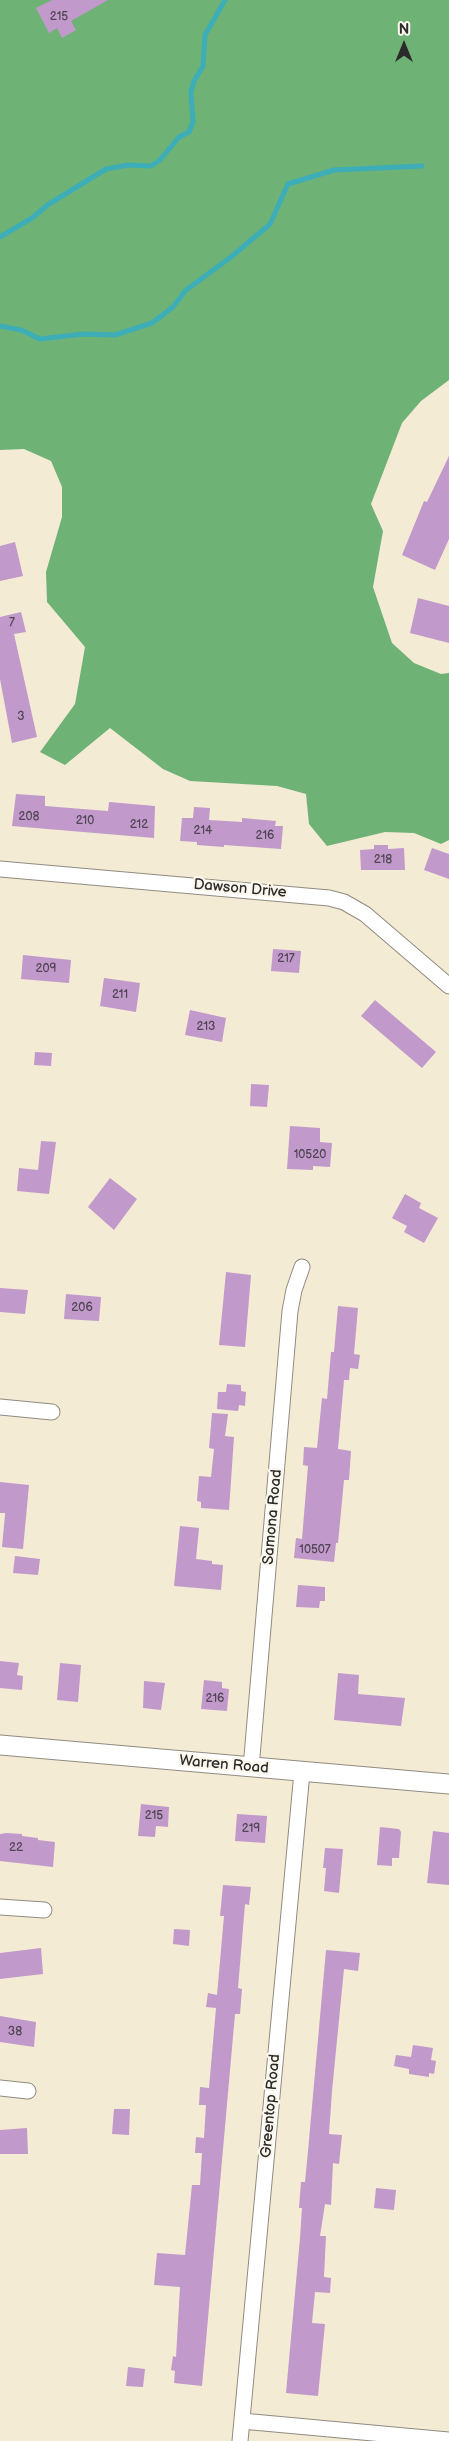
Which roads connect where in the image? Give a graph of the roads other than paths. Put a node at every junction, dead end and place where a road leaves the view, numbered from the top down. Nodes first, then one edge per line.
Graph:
1 (0, 869) edge
2 (449, 986) edge
3 (302, 1267) dead end
4 (0, 1407) edge
5 (52, 1412) dead end
6 (0, 1745) edge
7 (252, 1768) junction
8 (302, 1772) junction
9 (449, 1784) edge
10 (0, 1907) edge
11 (44, 1910) dead end
12 (0, 2088) edge
13 (28, 2091) dead end
14 (242, 2421) junction
15 (449, 2440) edge
16 (240, 2441) edge

1 - 2 street, Dawson Drive
3 - 7 street, Samona Road
4 - 5 street
6 - 7 street, Warren Road
7 - 8 street, Warren Road
8 - 9 street, Warren Road
8 - 14 street, Greentop Road
10 - 11 street
12 - 13 street
14 - 15 street
14 - 16 street, Greentop Road

